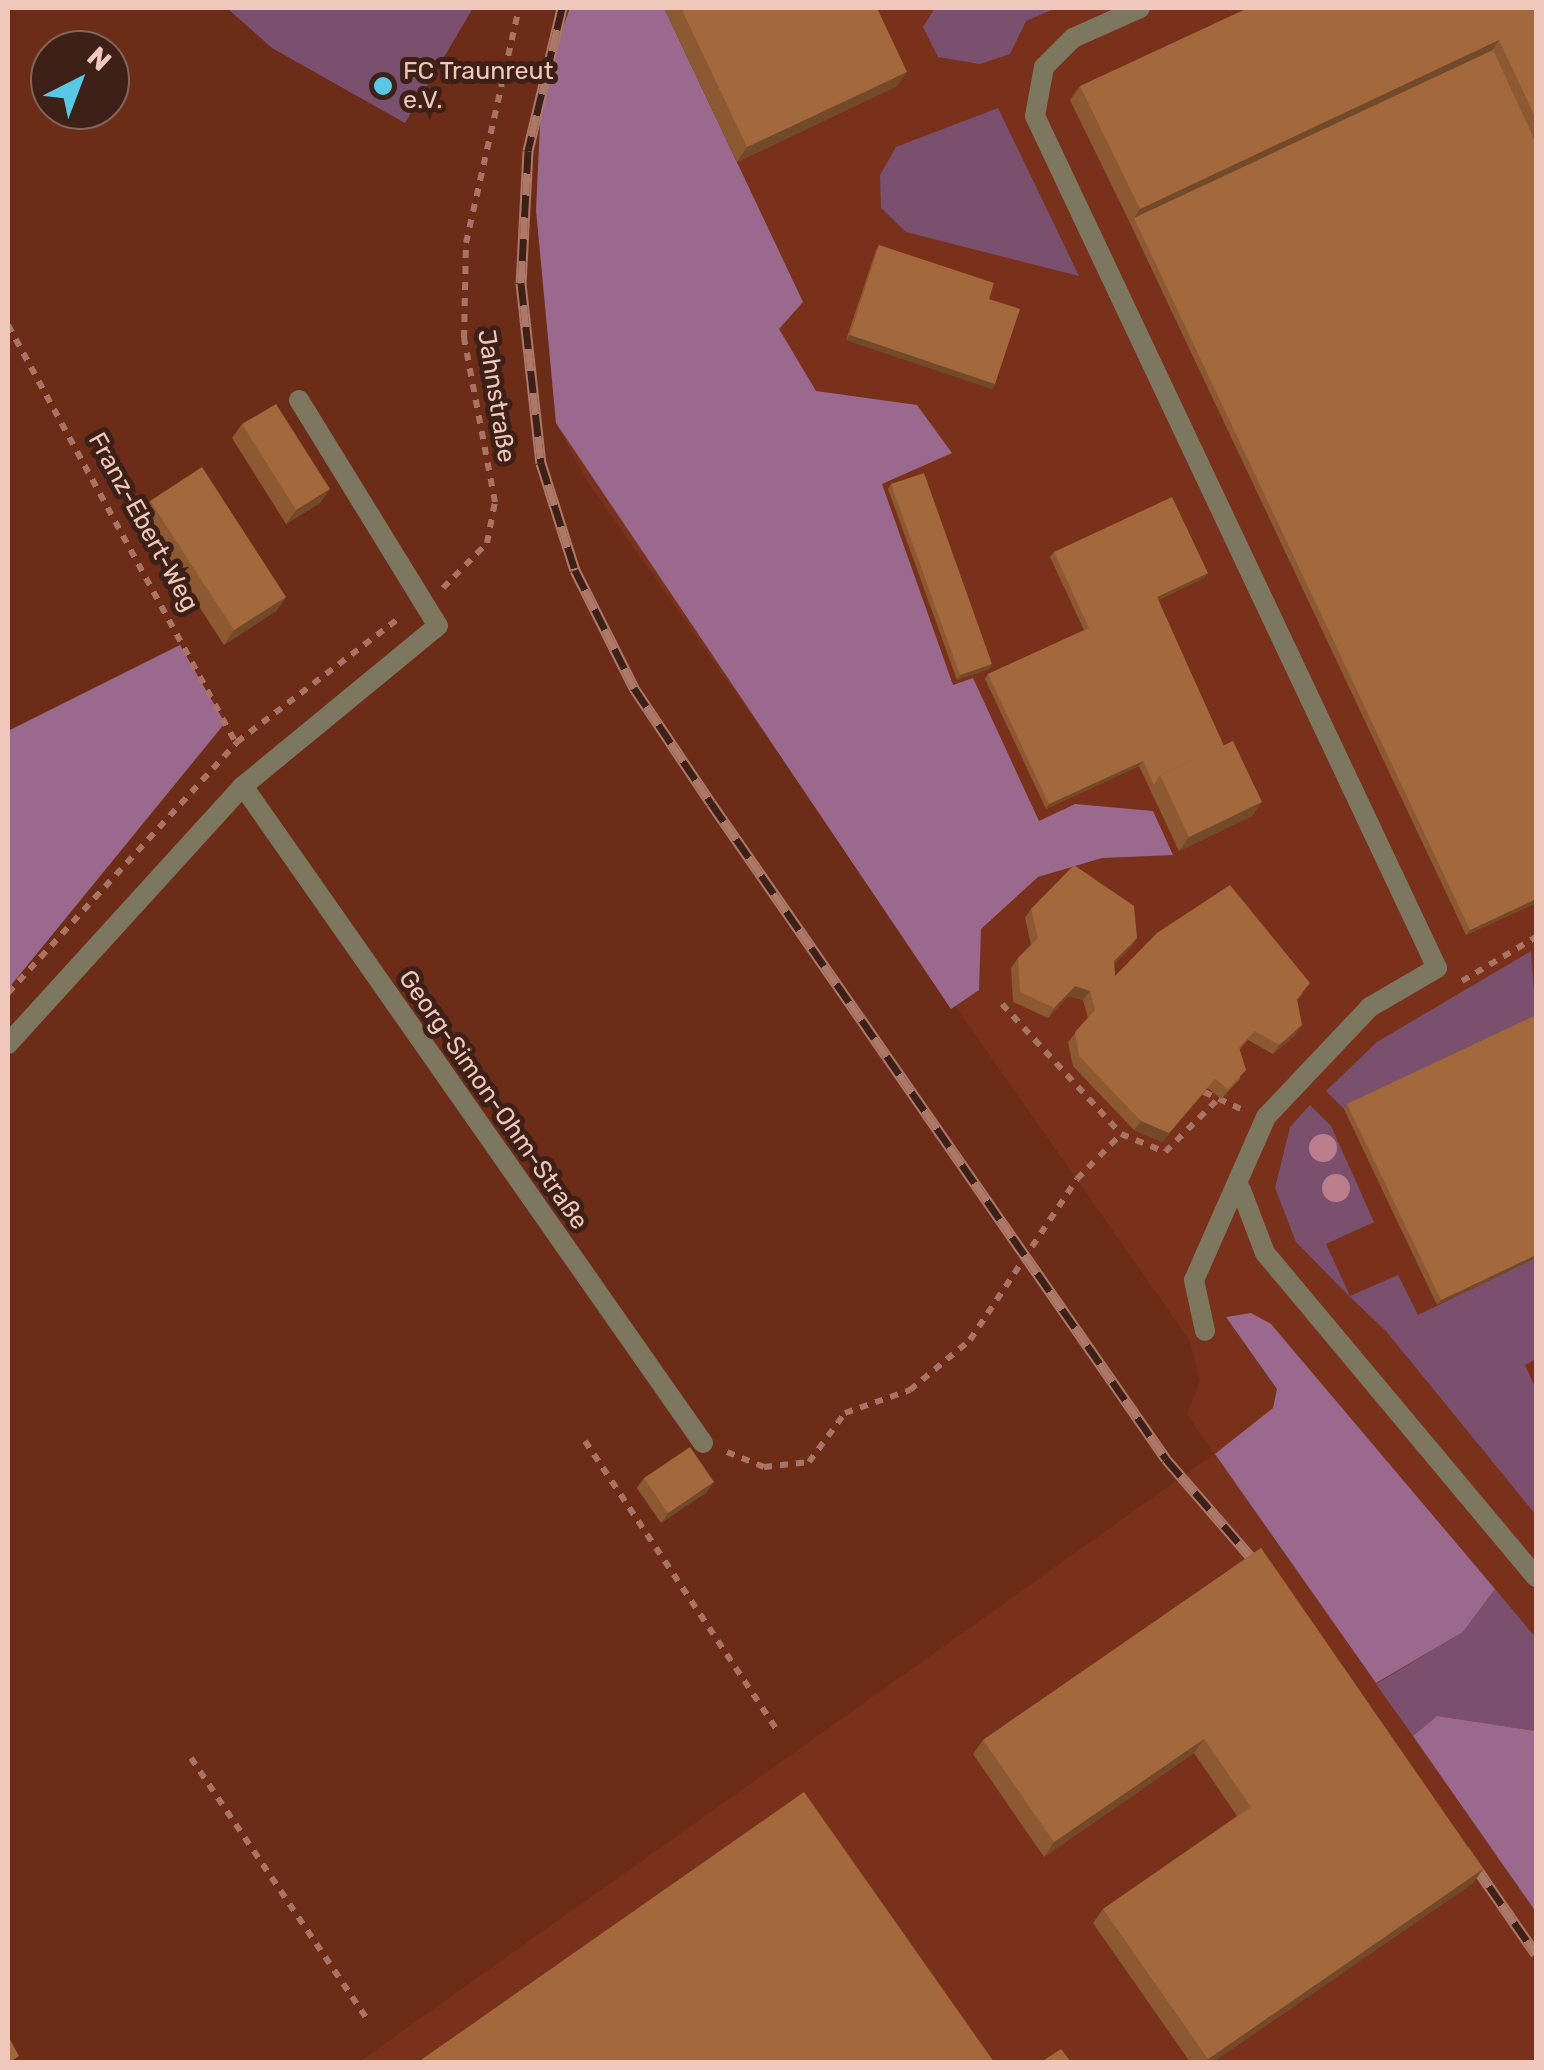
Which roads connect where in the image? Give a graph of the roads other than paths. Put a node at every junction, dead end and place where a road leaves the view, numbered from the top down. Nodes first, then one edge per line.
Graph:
1 (1140, 8) edge
2 (300, 400) dead end
3 (243, 786) junction
4 (8, 1044) edge
5 (1240, 1190) junction
6 (1205, 1331) dead end
7 (703, 1442) road end
8 (1536, 1576) edge

1 - 5 street
2 - 3 street
3 - 4 street
3 - 7 street, Georg-Simon-Ohm-Straße
5 - 6 street
5 - 8 street

